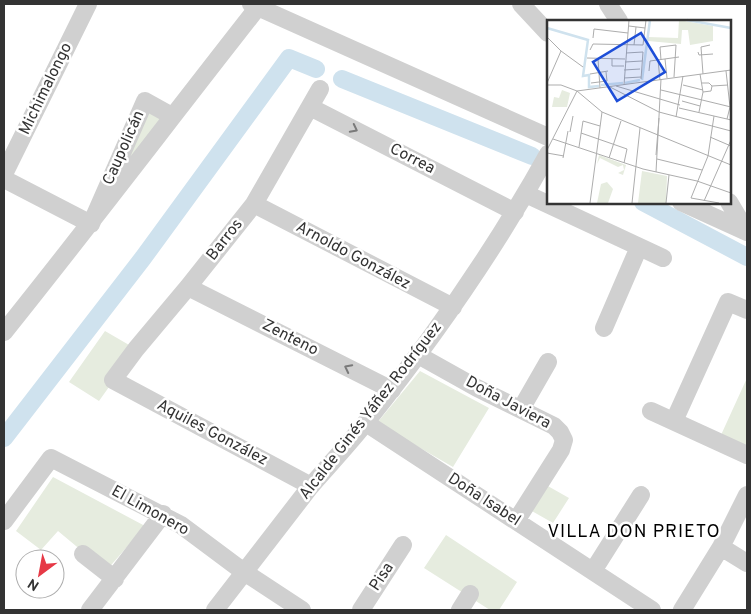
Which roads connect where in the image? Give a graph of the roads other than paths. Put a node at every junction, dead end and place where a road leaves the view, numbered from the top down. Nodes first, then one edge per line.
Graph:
1 (88, 4) edge
2 (522, 4) edge
3 (608, 4) edge
4 (254, 5) edge
5 (618, 20) edge
6 (547, 32) edge
7 (320, 89) dead end
8 (310, 107) junction
9 (172, 116) junction
10 (547, 137) edge
11 (547, 156) edge
12 (4, 174) edge
13 (4, 179) edge
14 (526, 194) junction
15 (254, 204) junction
16 (547, 204) edge
17 (547, 204) edge
18 (685, 204) edge
19 (730, 204) edge
20 (515, 212) junction
21 (91, 224) junction
22 (747, 232) edge
23 (639, 247) junction
24 (663, 258) dead end
25 (188, 287) junction
26 (453, 307) junction
27 (747, 310) edge
28 (604, 328) dead end
29 (4, 332) edge
30 (418, 355) junction
31 (548, 362) dead end
32 (113, 380) joint
33 (392, 390) junction
34 (521, 409) junction
35 (651, 410) dead end
36 (674, 421) junction
37 (366, 423) junction
38 (747, 455) edge
39 (311, 486) junction
40 (641, 495) dead end
41 (747, 495) edge
42 (162, 514) junction
43 (4, 521) edge
44 (516, 521) junction
45 (403, 544) dead end
46 (721, 547) junction
47 (83, 554) dead end
48 (747, 563) edge
49 (593, 571) junction
50 (244, 572) junction
51 (115, 579) junction
52 (470, 594) dead end
53 (90, 610) edge
54 (215, 610) edge
55 (302, 610) edge
56 (360, 610) edge
57 (460, 610) edge
58 (652, 610) edge
59 (682, 610) edge

1 - 12 street, Michimalongo
2 - 6 street
3 - 5 street
4 - 9 street, Caupolicán
4 - 10 street
7 - 8 street, Barros
8 - 15 street, Barros
8 -> 20 street, Correa
9 - 21 street, Caupolicán
9 - 21 street, Caupolicán
11 - 14 street, Alcalde Ginés Yáñez Rodríguez
13 - 21 street
14 - 16 street
14 - 20 street, Alcalde Ginés Yáñez Rodríguez
15 - 25 street, Barros
15 - 26 street, Arnoldo González
17 - 23 street
18 - 22 street
19 - 22 street
20 - 26 street, Alcalde Ginés Yáñez Rodríguez
21 - 29 street, Caupolicán
23 - 24 street
23 - 28 street
25 - 32 street, Barros
33 -> 25 street, Zenteno
26 - 30 street, Alcalde Ginés Yáñez Rodríguez
27 - 36 street
30 - 33 street, Alcalde Ginés Yáñez Rodríguez
30 - 34 street, Doña Javiera
31 - 34 street
32 - 39 street, Aquiles González
33 - 37 street, Alcalde Ginés Yáñez Rodríguez
34 - 44 street, Doña Javiera
35 - 36 street
36 - 38 street
37 - 39 street, Alcalde Ginés Yáñez Rodríguez
37 - 44 street, Doña Isabel
39 - 50 street, Alcalde Ginés Yáñez Rodríguez
40 - 49 street
41 - 46 street
42 - 43 street, El Limonero
42 - 50 street, El Limonero
42 - 51 street
44 - 49 street, Doña Isabel
45 - 56 street, Pisa
46 - 48 street
46 - 59 street
47 - 51 street
49 - 58 street, Doña Isabel
50 - 54 street, Alcalde Ginés Yáñez Rodríguez
50 - 55 street, El Limonero
51 - 53 street
52 - 57 street

